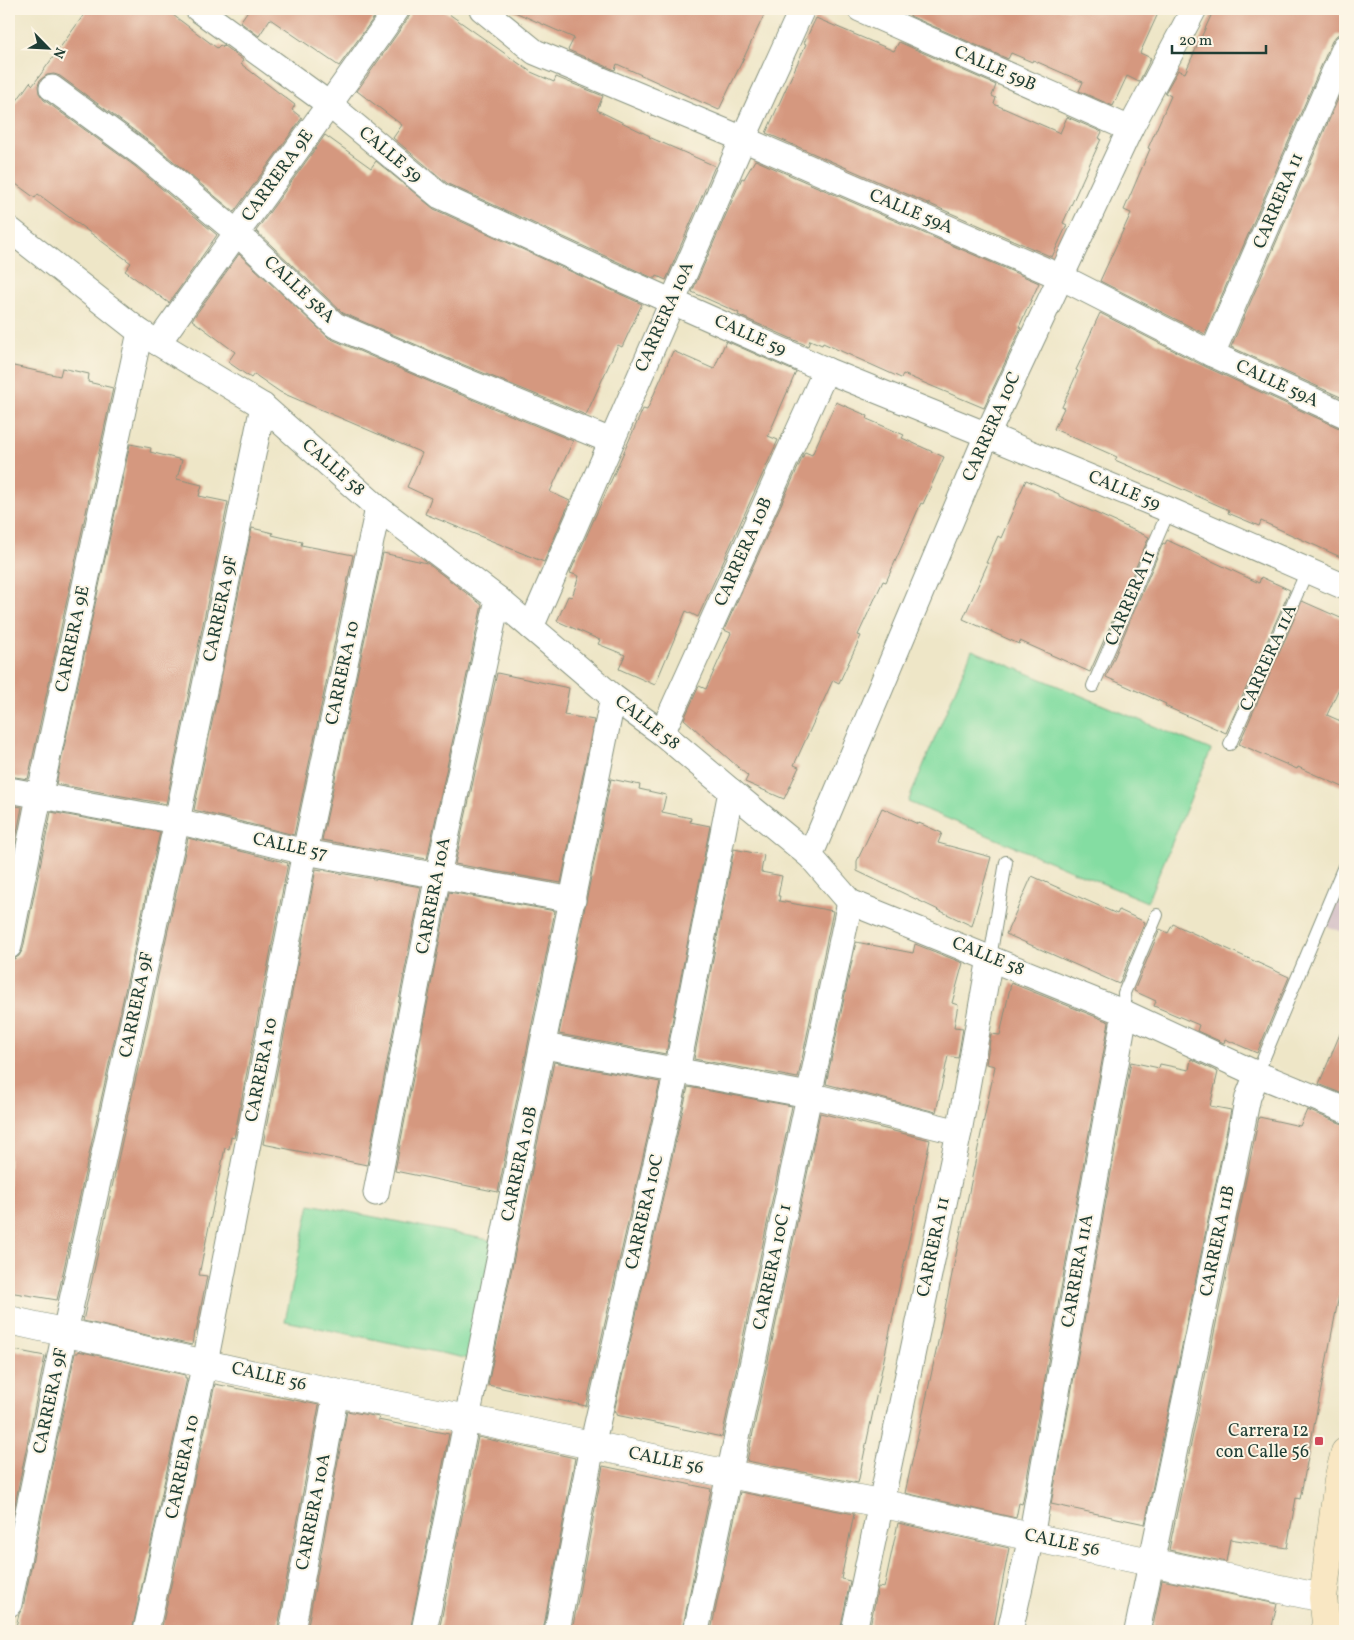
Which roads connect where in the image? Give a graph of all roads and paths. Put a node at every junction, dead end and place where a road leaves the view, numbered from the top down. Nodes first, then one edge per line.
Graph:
1 (198, 9) edge
2 (397, 9) edge
3 (482, 9) edge
4 (802, 9) edge
5 (860, 9) edge
6 (1194, 9) edge
7 (1345, 47) edge
8 (52, 88) dead end
9 (330, 104) junction
10 (1130, 129) junction
11 (742, 139) junction
12 (9, 229) edge
13 (236, 232) junction
14 (1062, 277) junction
15 (672, 302) junction
16 (149, 337) junction
17 (1212, 354) junction
18 (826, 370) junction
19 (263, 406) junction
20 (1344, 412) edge
21 (987, 435) junction
22 (611, 441) junction
23 (378, 508) junction
24 (1168, 510) junction
25 (1307, 571) junction
26 (1345, 587) edge
27 (498, 600) junction
28 (531, 627) junction
29 (1093, 686) dead end
30 (613, 696) junction
31 (662, 733) junction
32 (1230, 744) dead end
33 (9, 790) edge
34 (731, 792) junction
35 (39, 797) junction
36 (177, 821) junction
37 (305, 852) junction
38 (810, 856) junction
39 (1006, 862) dead end
40 (1345, 864) edge
41 (438, 875) junction
42 (573, 900) junction
43 (850, 902) junction
44 (1157, 914) dead end
45 (9, 946) edge
46 (990, 958) junction
47 (1125, 1013) junction
48 (544, 1046) junction
49 (677, 1071) junction
50 (1256, 1074) junction
51 (809, 1095) junction
52 (1345, 1110) edge
53 (959, 1132) junction
54 (376, 1193) dead end
55 (9, 1320) edge
56 (65, 1332) junction
57 (205, 1363) junction
58 (336, 1392) junction
59 (468, 1418) junction
60 (592, 1446) junction
61 (1345, 1452) edge
62 (729, 1474) junction
63 (1342, 1481) edge
64 (880, 1503) junction
65 (1031, 1537) junction
66 (1152, 1562) junction
67 (1324, 1598) junction
68 (9, 1604) edge
69 (146, 1631) edge
70 (292, 1631) edge
71 (424, 1631) edge
72 (557, 1631) edge
73 (696, 1631) edge
74 (854, 1631) edge
75 (1010, 1631) edge
76 (1137, 1631) edge
77 (1327, 1631) edge

1 - 9 street, CALLE 59
2 - 9 street, CARRERA 9E
3 - 11 street, CALLE 59A
4 - 11 street, CARRERA 10A
5 - 10 street, CALLE 59B
6 - 10 street, CARRERA 10C
7 - 17 street, CARRERA 11
8 - 13 street, CALLE 58A
9 - 13 street, CARRERA 9E
9 - 15 street, CALLE 59
10 - 14 street, CARRERA 10C
11 - 14 street, CALLE 59A
11 - 15 street, CARRERA 10A
12 - 16 street, CALLE 58
13 - 16 street, CARRERA 9E
13 - 22 street, CALLE 58A
14 - 17 street, CALLE 59A
14 - 21 street, CARRERA 10C
15 - 18 street, CALLE 59
15 - 22 street, CARRERA 10A
16 - 19 street, CALLE 58
16 - 35 street, CARRERA 9E
17 - 20 street, CALLE 59A
18 - 21 street, CALLE 59
18 - 31 street, CARRERA 10B
19 - 23 street, CALLE 58
19 - 36 street, CARRERA 9F
21 - 24 street, CALLE 59
21 - 38 street, CARRERA 10C
22 - 28 street, CARRERA 10A
23 - 27 street, CALLE 58
23 - 37 street, CARRERA 10
24 - 25 street, CALLE 59
24 - 29 lane, CARRERA 11
25 - 26 street, CALLE 59
25 - 32 lane, CARRERA 11A
27 - 28 street, CALLE 58
27 - 41 street, CARRERA 10A
28 - 30 street, CALLE 58
30 - 31 street, CALLE 58
30 - 42 street, CARRERA 10B
31 - 34 street, CALLE 58
33 - 35 street, CALLE 57
34 - 38 street, CALLE 58
34 - 49 street, CARRERA 10C
35 - 36 street, CALLE 57
35 - 45 street, CARRERA 9E
36 - 37 street, CALLE 57
36 - 56 street, CARRERA 9F
37 - 41 street, CALLE 57
37 - 57 street, CARRERA 10
38 - 43 street, CALLE 58
39 - 46 lane, CARRERA 11
40 - 50 lane, CARRERA 11B
41 - 42 street, CALLE 57
41 - 54 street, CARRERA 10A
42 - 48 street, CARRERA 10B
43 - 46 street, CALLE 58
43 - 51 street, CARRERA 10C 1
44 - 47 lane, CARRERA 11A
46 - 47 street, CALLE 58
46 - 53 street, CARRERA 11
47 - 50 street, CALLE 58
47 - 65 street, CARRERA 11A
48 - 49 street
48 - 59 street, CARRERA 10B
49 - 51 street
49 - 60 street, CARRERA 10C
50 - 52 street, CALLE 58
50 - 66 street, CARRERA 11B
51 - 53 street
51 - 62 street, CARRERA 10C 1
53 - 64 street, CARRERA 11
55 - 56 street, CALLE 56
56 - 57 street, CALLE 56
56 - 68 street, CARRERA 9F
57 - 58 street, CALLE 56
57 - 69 street, CARRERA 10
58 - 59 street, CALLE 56
58 - 70 street, CARRERA 10A
59 - 60 street, CALLE 56
59 - 71 street, CARRERA 10B
60 - 62 street, CALLE 56
60 - 72 street, CARRERA 10C
61 - 63 main road
62 - 64 street, CALLE 56
62 - 73 street, CARRERA 10C 1
63 - 67 main road
64 - 65 street, CALLE 56
64 - 74 street, CARRERA 11
65 - 66 street, CALLE 56
65 - 75 street, CARRERA 11A
66 - 67 street, CALLE 56
66 - 76 street, CARRERA 11B
67 - 77 main road

